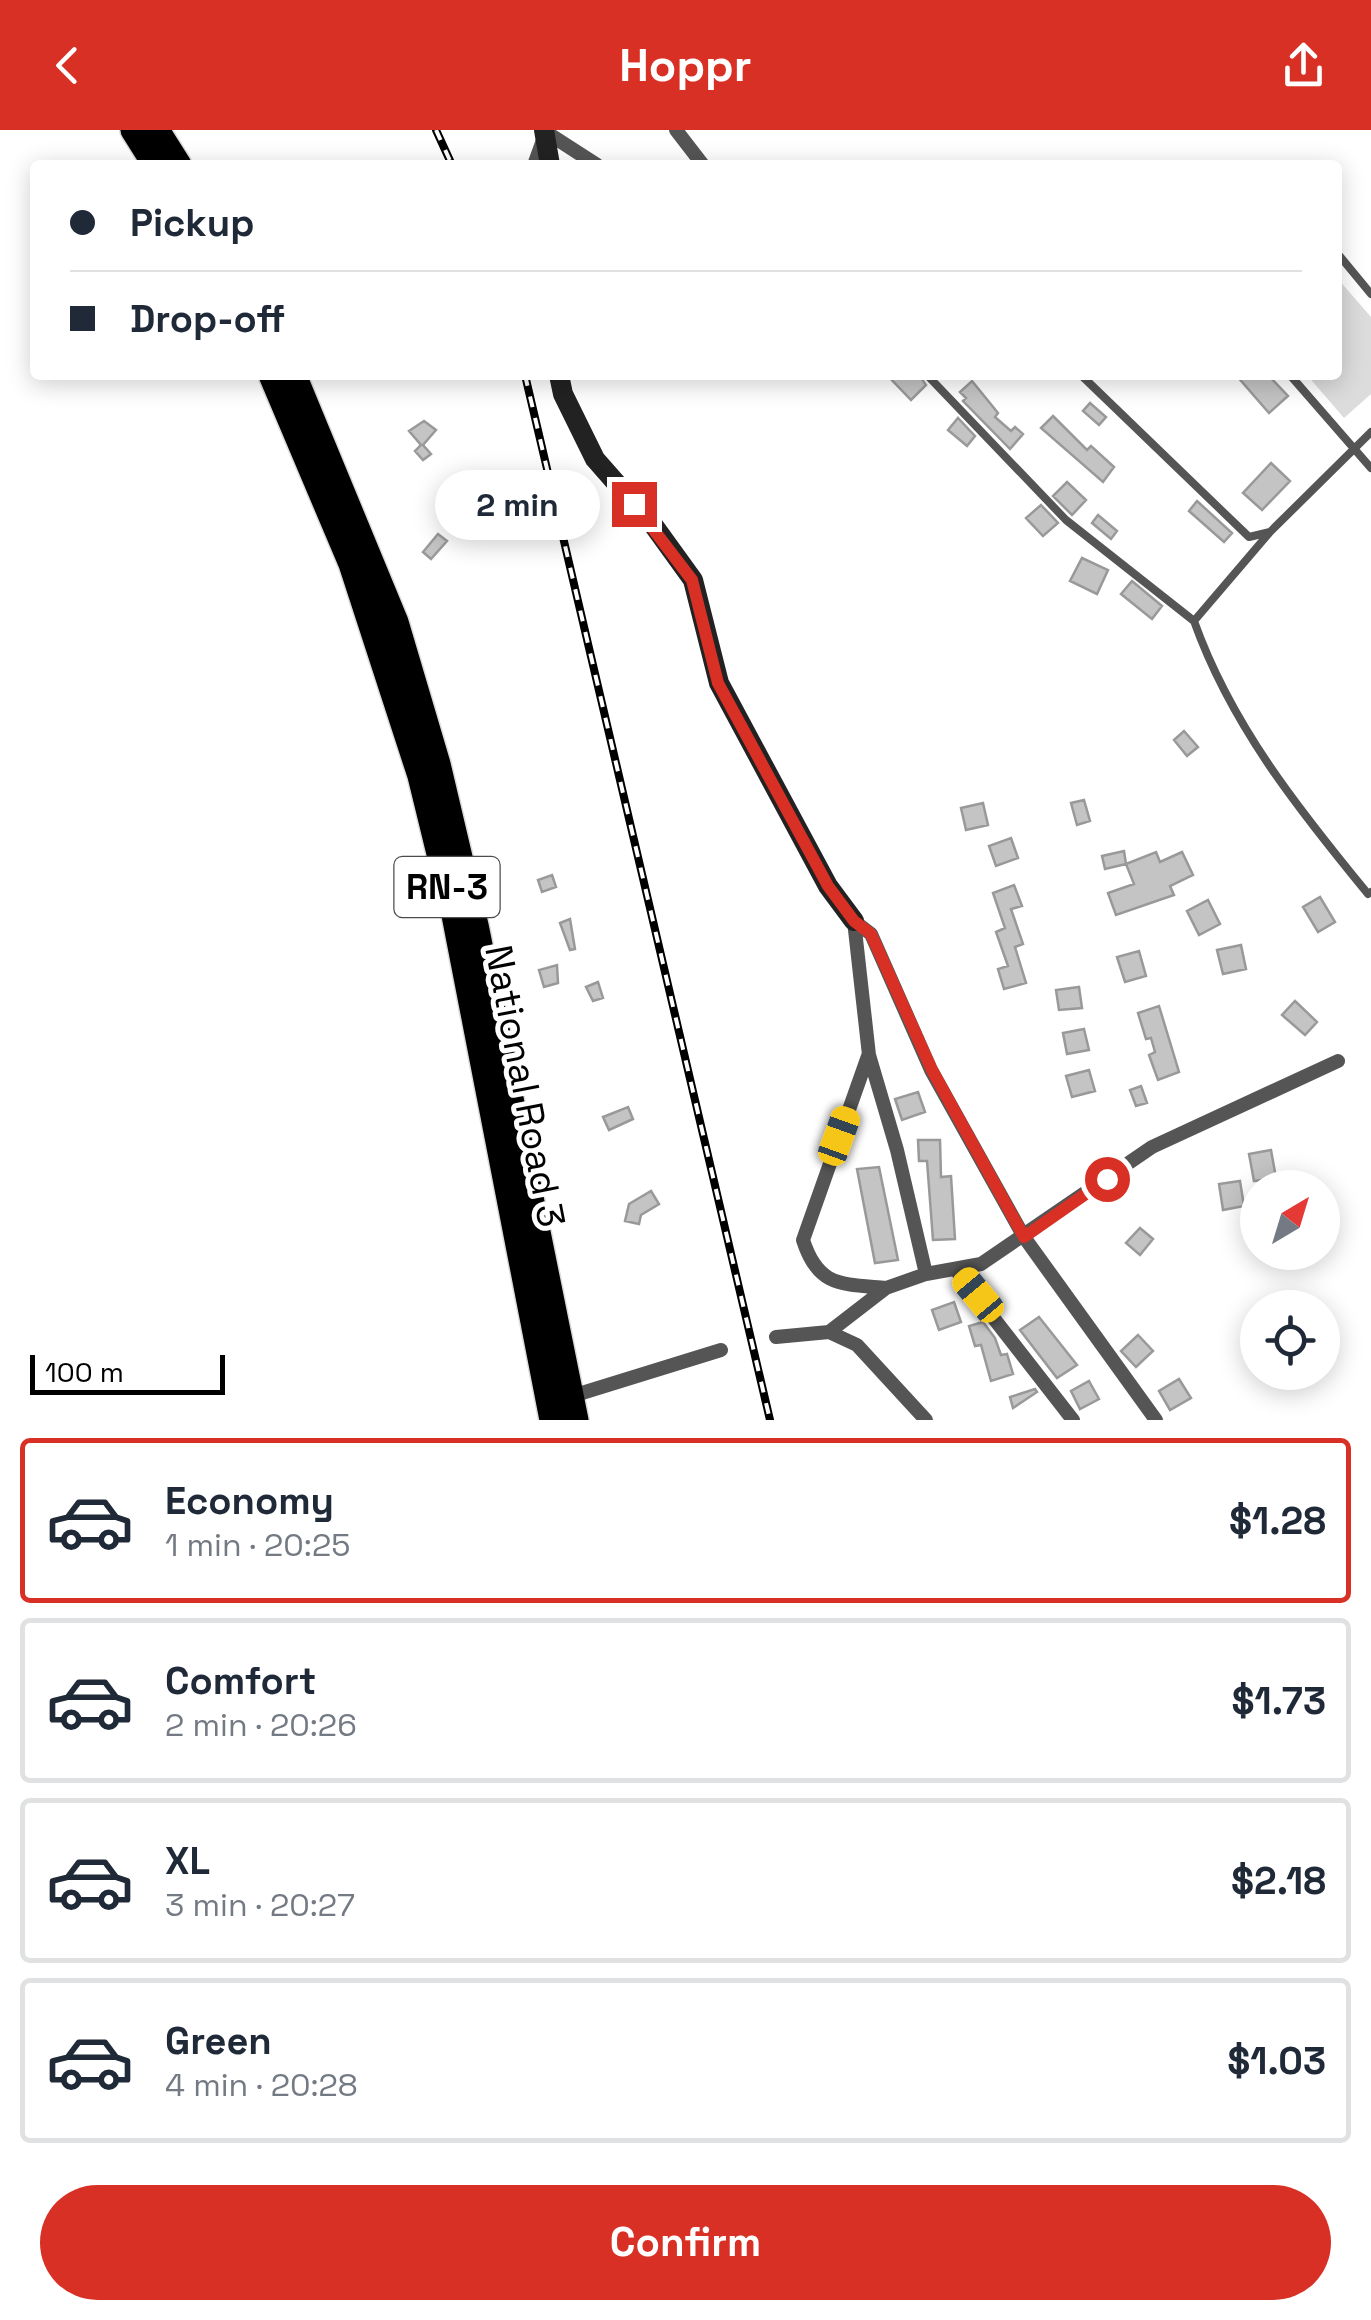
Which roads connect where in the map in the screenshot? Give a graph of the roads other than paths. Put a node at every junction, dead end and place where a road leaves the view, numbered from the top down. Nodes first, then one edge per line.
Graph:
1 (133, 130) edge
2 (157, 130) edge
3 (676, 130) edge
4 (545, 131) edge
5 (152, 160) edge
6 (176, 160) edge
7 (536, 160) edge
8 (549, 160) edge
9 (590, 160) edge
10 (699, 160) edge
11 (1342, 259) edge
12 (1371, 294) edge
13 (273, 380) edge
14 (296, 380) edge
15 (561, 380) edge
16 (932, 380) edge
17 (1086, 380) edge
18 (1294, 380) edge
19 (1371, 432) edge
20 (1354, 450) junction
21 (1371, 468) edge
22 (1270, 532) junction
23 (1194, 621) junction
24 (1371, 892) edge
25 (854, 921) junction
26 (869, 1055) junction
27 (1338, 1062) dead end
28 (1024, 1237) junction
29 (956, 1270) junction
30 (926, 1274) junction
31 (886, 1288) junction
32 (828, 1332) junction
33 (776, 1337) dead end
34 (721, 1350) dead end
35 (562, 1410) edge
36 (1152, 1419) edge
37 (926, 1420) edge
38 (1073, 1420) edge

1 - 5 highway
2 - 6 highway
3 - 10 street
4 - 7 street
4 - 8 street
4 - 9 street
11 - 12 lane
13 - 35 highway, National Road 3 / RN-3
14 - 35 highway, RN-3
15 - 25 street
16 - 23 lane
17 - 22 lane
18 - 20 lane
19 - 20 lane
20 - 21 lane
20 - 22 lane
22 - 23 lane
23 - 24 lane
25 - 26 street
25 - 28 street
26 - 30 street
26 - 31 street
27 - 28 street
28 - 29 street
28 - 36 street
29 - 30 street
29 - 38 street
30 - 31 street
31 - 32 street
32 - 33 street
32 - 37 street
34 - 35 street

